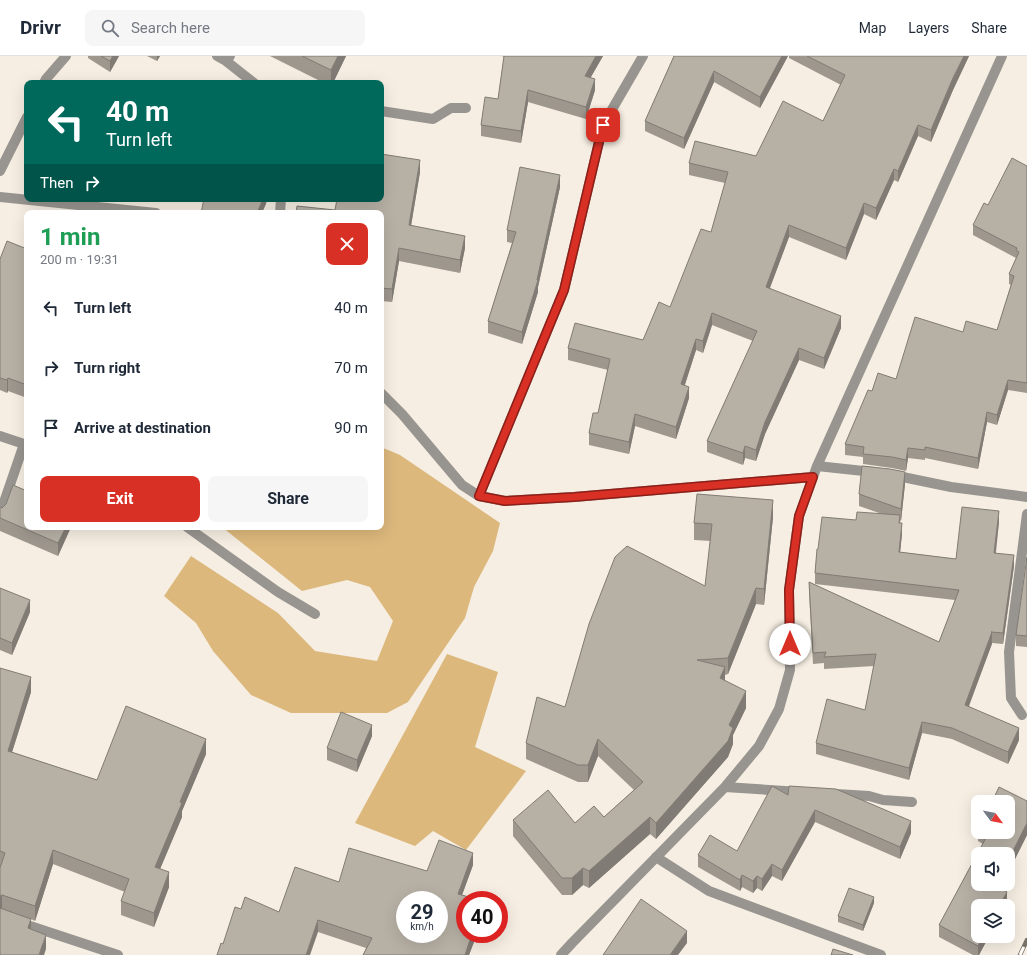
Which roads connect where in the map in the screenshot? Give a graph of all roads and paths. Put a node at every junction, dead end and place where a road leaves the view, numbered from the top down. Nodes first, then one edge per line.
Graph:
1 (66, 56) edge
2 (643, 56) edge
3 (1002, 56) edge
4 (224, 58) edge
5 (46, 80) edge
6 (250, 80) edge
7 (466, 108) dead end
8 (384, 111) edge
9 (24, 123) edge
10 (0, 171) edge
11 (0, 197) edge
12 (24, 199) edge
13 (49, 202) edge
14 (127, 210) edge
15 (384, 396) edge
16 (0, 436) edge
17 (24, 445) edge
18 (24, 448) edge
19 (817, 466) junction
20 (813, 477) junction
21 (479, 496) junction
22 (1027, 496) edge
23 (0, 514) edge
24 (1027, 514) edge
25 (191, 530) edge
26 (315, 614) dead end
27 (1022, 715) dead end
28 (724, 787) junction
29 (808, 792) edge
30 (823, 793) edge
31 (912, 802) dead end
32 (656, 857) junction
33 (0, 916) edge
34 (118, 955) edge
35 (561, 955) edge
36 (881, 955) edge

1 - 5 street
2 - 21 street
3 - 19 street
4 - 6 street
7 - 8 street
9 - 10 street
11 - 12 street
13 - 14 street
15 - 21 street
16 - 17 street
18 - 23 street
19 - 20 street
19 - 22 street
20 - 21 street
20 - 28 street
24 - 27 street
25 - 26 street
28 - 29 street
28 - 32 street
30 - 31 street
32 - 35 street
32 - 36 street
33 - 34 street

